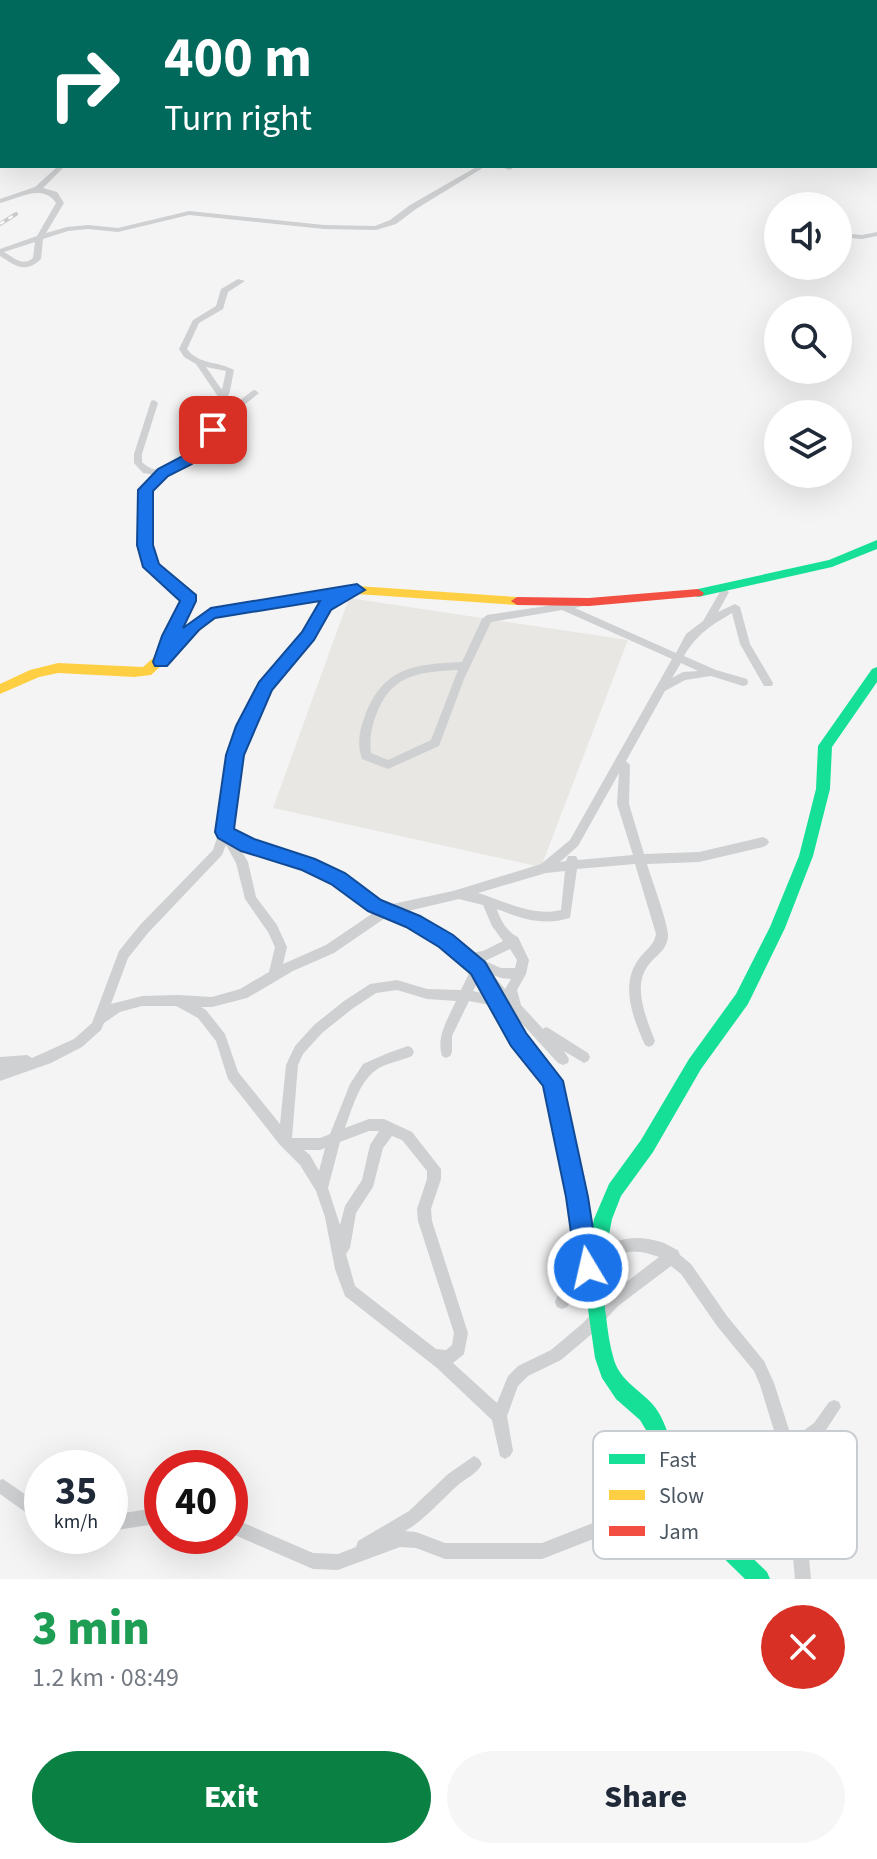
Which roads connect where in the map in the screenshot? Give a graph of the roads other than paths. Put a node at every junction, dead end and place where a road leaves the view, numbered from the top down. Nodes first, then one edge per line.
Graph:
1 (60, 168) edge
2 (480, 168) edge
3 (38, 189) junction
4 (0, 201) edge
5 (877, 234) edge
6 (852, 236) edge
7 (39, 239) junction
8 (0, 252) edge
9 (241, 281) dead end
10 (200, 364) junction
11 (255, 393) dead end
12 (223, 398) junction
13 (154, 403) dead end
14 (203, 444) junction
15 (163, 473) junction
16 (877, 544) edge
17 (357, 590) junction
18 (724, 592) dead end
19 (589, 602) junction
20 (561, 607) junction
21 (707, 623) junction
22 (680, 656) junction
23 (161, 662) junction
24 (465, 666) junction
25 (877, 672) edge
26 (713, 673) junction
27 (743, 682) dead end
28 (768, 683) dead end
29 (0, 689) edge
30 (660, 691) junction
31 (628, 752) junction
32 (225, 832) junction
33 (763, 842) dead end
34 (574, 843) junction
35 (637, 858) junction
36 (570, 866) junction
37 (545, 868) junction
38 (458, 895) junction
39 (488, 902) junction
40 (385, 911) junction
41 (514, 941) junction
42 (473, 962) junction
43 (520, 974) junction
44 (274, 977) junction
45 (465, 996) junction
46 (178, 1000) junction
47 (496, 1000) junction
48 (516, 1010) junction
49 (100, 1019) junction
50 (538, 1031) junction
51 (649, 1041) dead end
52 (408, 1052) dead end
53 (446, 1052) dead end
54 (584, 1057) dead end
55 (46, 1059) junction
56 (563, 1059) dead end
57 (0, 1063) edge
58 (0, 1075) edge
59 (390, 1128) junction
60 (338, 1135) junction
61 (287, 1142) junction
62 (321, 1188) junction
63 (673, 1255) junction
64 (588, 1268) junction
65 (342, 1269) junction
66 (562, 1302) dead end
67 (598, 1317) junction
68 (433, 1356) junction
69 (834, 1407) dead end
70 (499, 1416) junction
71 (657, 1431) edge
72 (786, 1431) edge
73 (814, 1431) edge
74 (505, 1451) dead end
75 (474, 1464) dead end
76 (3, 1487) dead end
77 (24, 1503) edge
78 (593, 1530) edge
79 (248, 1533) edge
80 (739, 1559) edge
81 (801, 1559) edge
82 (313, 1561) junction
83 (760, 1579) edge
84 (803, 1579) edge

1 - 3 street
2 - 7 street
3 - 4 street
3 - 7 street
5 - 6 street
7 - 8 street
7 - 8 street
9 - 10 street
10 - 12 street
10 - 12 street
11 - 14 street
12 - 14 street
13 - 15 street
14 - 15 street
15 - 23 street
16 - 19 street
17 - 19 street
17 - 23 street
17 - 32 street
18 - 21 street
19 - 20 street
20 - 22 street
20 - 24 street
21 - 22 street
21 - 28 street
22 - 26 street
22 - 30 street
23 - 29 street
24 - 24 street
25 - 64 street
26 - 27 street
26 - 30 street
30 - 31 street
31 - 34 street
31 - 35 street
32 - 40 street
32 - 44 street
32 - 49 street
33 - 35 street
34 - 36 street
34 - 37 street
35 - 36 street
35 - 51 street
36 - 37 street
36 - 39 street
37 - 38 street
38 - 39 street
38 - 40 street
39 - 41 street
40 - 42 street
40 - 44 street
41 - 42 street
41 - 43 street
42 - 43 street
42 - 45 street
42 - 47 street
42 - 48 street
43 - 48 street
44 - 46 street
45 - 47 street
45 - 53 street
45 - 61 street
46 - 49 street
46 - 61 street
47 - 48 street
47 - 64 street
48 - 50 street
49 - 55 street
50 - 54 street
50 - 56 street
52 - 60 street
55 - 57 street
55 - 58 street
59 - 60 street
59 - 65 street
59 - 68 street
60 - 61 street
60 - 62 street
61 - 62 street
62 - 65 street
63 - 64 street
63 - 67 street
63 - 72 street
64 - 66 street
64 - 67 street
65 - 68 street
67 - 70 street
67 - 71 street
68 - 70 street
69 - 73 street
70 - 74 street
75 - 82 street
76 - 77 street
78 - 82 street
79 - 82 street
80 - 83 street
81 - 84 street

